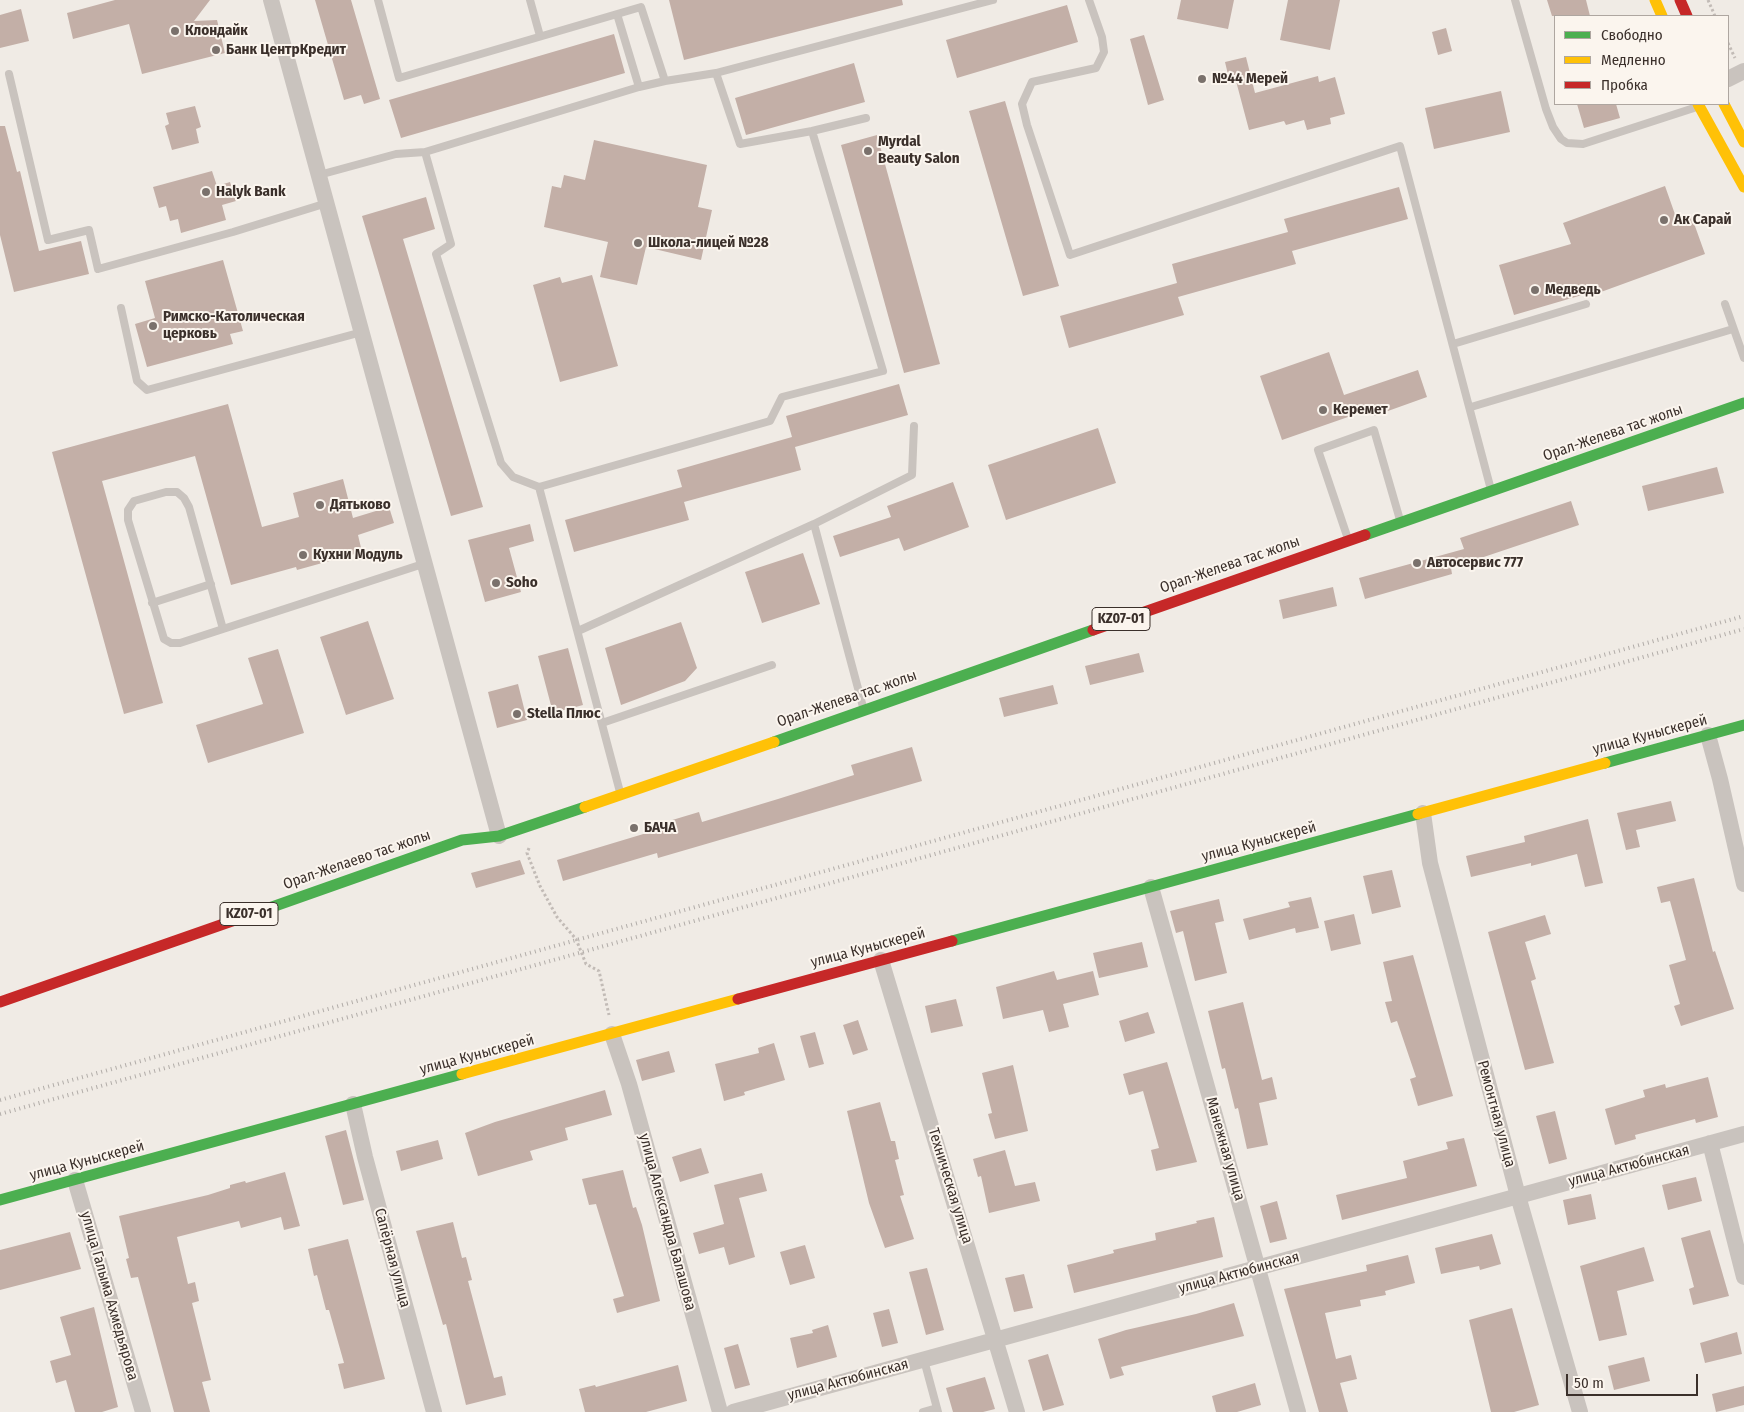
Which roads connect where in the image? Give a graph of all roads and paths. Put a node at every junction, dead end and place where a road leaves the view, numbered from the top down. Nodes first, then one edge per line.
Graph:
1 (271, 0) edge
2 (378, 0) edge
3 (530, 0) edge
4 (993, 0) edge
5 (1090, 0) edge
6 (1515, 0) edge
7 (1656, 0) edge
8 (1680, 0) edge
9 (1708, 0) edge
10 (640, 4) edge
11 (617, 14) junction
12 (1662, 15) edge
13 (1687, 15) edge
14 (1716, 15) edge
15 (540, 36) junction
16 (1744, 71) edge
17 (716, 73) junction
18 (9, 74) dead end
19 (1729, 78) edge
20 (665, 81) junction
21 (639, 87) junction
22 (1699, 105) edge
23 (1725, 105) edge
24 (866, 118) dead end
25 (812, 131) junction
26 (1744, 142) edge
27 (425, 152) junction
28 (319, 174) junction
29 (1744, 187) edge
30 (327, 203) junction
31 (1586, 304) dead end
32 (1725, 304) dead end
33 (120, 308) dead end
34 (1734, 329) junction
35 (362, 332) junction
36 (1453, 344) junction
37 (1744, 358) edge
38 (1744, 403) edge
39 (1470, 407) junction
40 (914, 426) dead end
41 (539, 487) junction
42 (1492, 490) junction
43 (1401, 522) junction
44 (814, 524) junction
45 (1348, 540) junction
46 (426, 563) junction
47 (211, 584) junction
48 (152, 603) junction
49 (223, 630) junction
50 (578, 630) junction
51 (772, 665) dead end
52 (863, 709) junction
53 (602, 723) junction
54 (1744, 725) edge
55 (1708, 735) junction
56 (621, 795) junction
57 (1423, 813) junction
58 (500, 836) junction
59 (537, 843) dead end
60 (1744, 884) edge
61 (1151, 887) junction
62 (881, 960) junction
63 (0, 1002) edge
64 (612, 1034) junction
65 (353, 1104) junction
66 (1744, 1134) edge
67 (1710, 1143) junction
68 (75, 1180) junction
69 (1518, 1196) junction
70 (0, 1200) edge
71 (1258, 1268) junction
72 (1744, 1277) edge
73 (997, 1340) junction
74 (924, 1360) junction
75 (937, 1410) edge
76 (143, 1412) edge
77 (434, 1412) edge
78 (720, 1412) edge
79 (733, 1412) edge
80 (923, 1412) edge
81 (1018, 1412) edge
82 (1298, 1412) edge
83 (1580, 1412) edge

1 - 28 street
2 - 15 lane
3 - 15 lane
4 - 17 lane
5 - 36 lane
6 - 22 lane
7 - 12 main road
8 - 13 main road
9 - 14 path
10 - 11 lane
10 - 20 lane
11 - 15 lane
11 - 21 lane
16 - 19 street
17 - 20 lane
17 - 25 lane
18 - 30 lane
20 - 21 lane
21 - 27 lane
22 - 29 main road
23 - 26 main road
24 - 25 lane
25 - 41 lane
27 - 28 lane
27 - 41 lane
28 - 30 street
30 - 35 street
31 - 36 lane
32 - 34 lane
33 - 35 lane
34 - 37 lane
34 - 39 lane
35 - 46 street
36 - 39 lane
38 - 42 main road, Орал-Желева тас жолы / KZ07-01
39 - 42 lane
40 - 44 lane
41 - 50 lane
42 - 43 main road, Орал-Желева тас жолы / KZ07-01
43 - 45 main road, Орал-Желева тас жолы / KZ07-01
43 - 45 lane
44 - 50 lane
44 - 52 lane
45 - 52 main road, Орал-Желева тас жолы / KZ07-01
46 - 49 lane
46 - 58 street
47 - 48 lane
47 - 48 lane
47 - 49 lane
48 - 49 lane
50 - 53 lane
51 - 53 lane
52 - 56 main road, Орал-Желева тас жолы / KZ07-01
53 - 56 lane
54 - 55 main road, улица Куныскерей
55 - 57 main road, улица Куныскерей
55 - 60 street
56 - 58 main road, Орал-Желева тас жолы / KZ07-01
57 - 61 main road, улица Куныскерей
57 - 69 street, Ремонтная улица
58 - 63 main road, Орал-Желаево тас жолы / KZ07-01
59 - 64 path
61 - 62 main road, улица Куныскерей
61 - 71 street, Манежная улица
62 - 64 main road, улица Куныскерей
62 - 73 street, Техническая улица
64 - 65 main road, улица Куныскерей
64 - 78 street, улица Александра Балашова
65 - 68 main road, улица Куныскерей
65 - 77 street, Сапёрная улица
66 - 67 street, улица Актюбинская
67 - 69 street, улица Актюбинская
67 - 72 street
68 - 70 main road, улица Куныскерей
68 - 76 street, улица Галыма Ахмедьярова
69 - 71 street, улица Актюбинская
69 - 83 street, Ремонтная улица
71 - 73 street, улица Актюбинская
71 - 82 street, Манежная улица
73 - 74 street, улица Актюбинская
73 - 81 street, Техническая улица
74 - 75 lane
74 - 79 street, улица Актюбинская
75 - 80 lane

